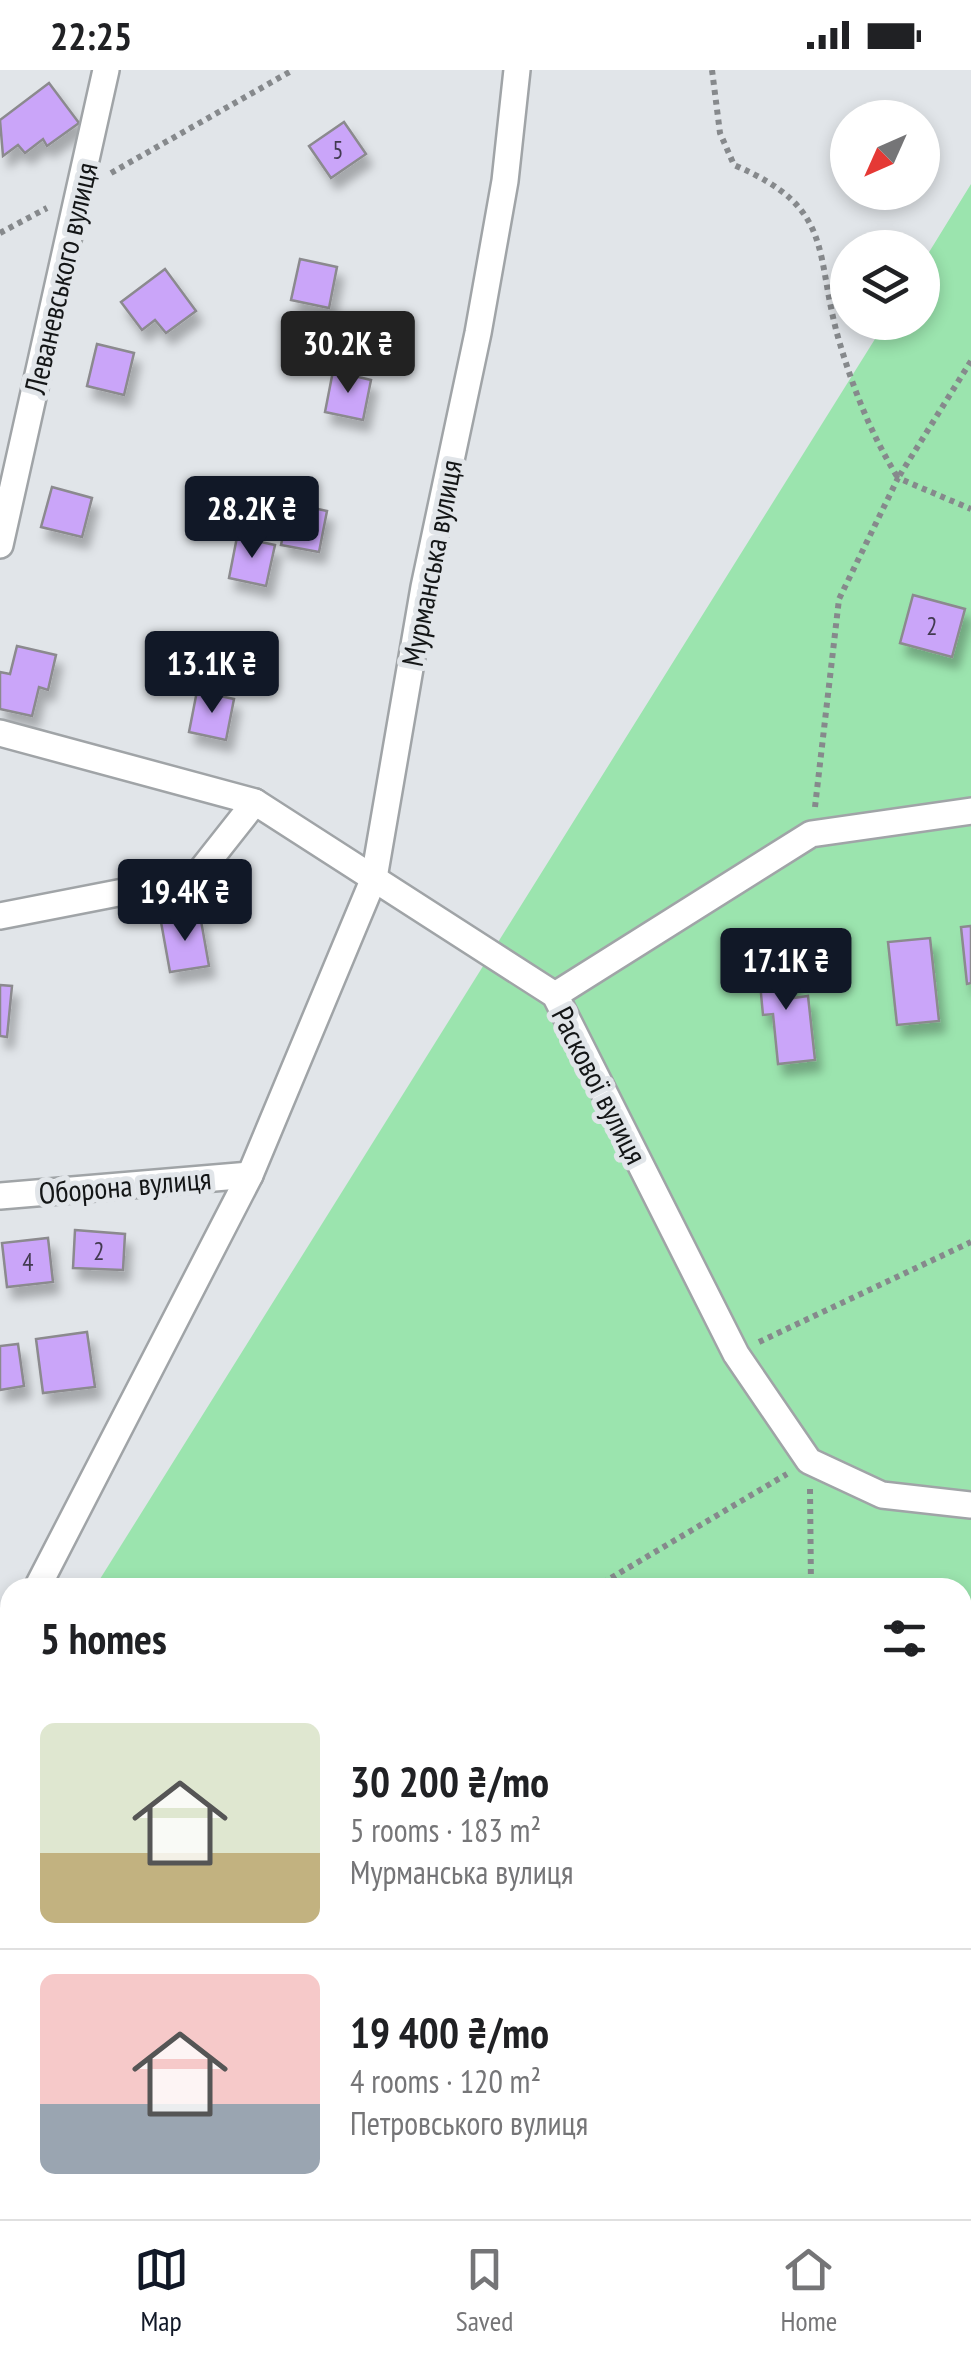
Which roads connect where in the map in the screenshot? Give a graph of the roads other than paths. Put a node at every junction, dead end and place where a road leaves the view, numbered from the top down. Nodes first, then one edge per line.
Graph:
1 (106, 70) edge
2 (517, 70) edge
3 (0, 546) edge
4 (0, 733) edge
5 (255, 802) junction
6 (971, 812) edge
7 (374, 878) junction
8 (0, 916) edge
9 (554, 995) junction
10 (250, 1174) junction
11 (0, 1196) edge
12 (971, 1505) edge
13 (42, 1578) edge

1 - 3 street, Леваневського вулиця
2 - 7 street, Мурманська вулиця
4 - 5 street, Раскової вулиця
5 - 7 street, Раскової вулиця
5 - 8 street
6 - 9 street
7 - 9 street, Раскової вулиця
7 - 10 street, Мурманська вулиця
9 - 12 street, Раскової вулиця
10 - 11 street, Оборона вулиця
10 - 13 street, Мурманська вулиця

